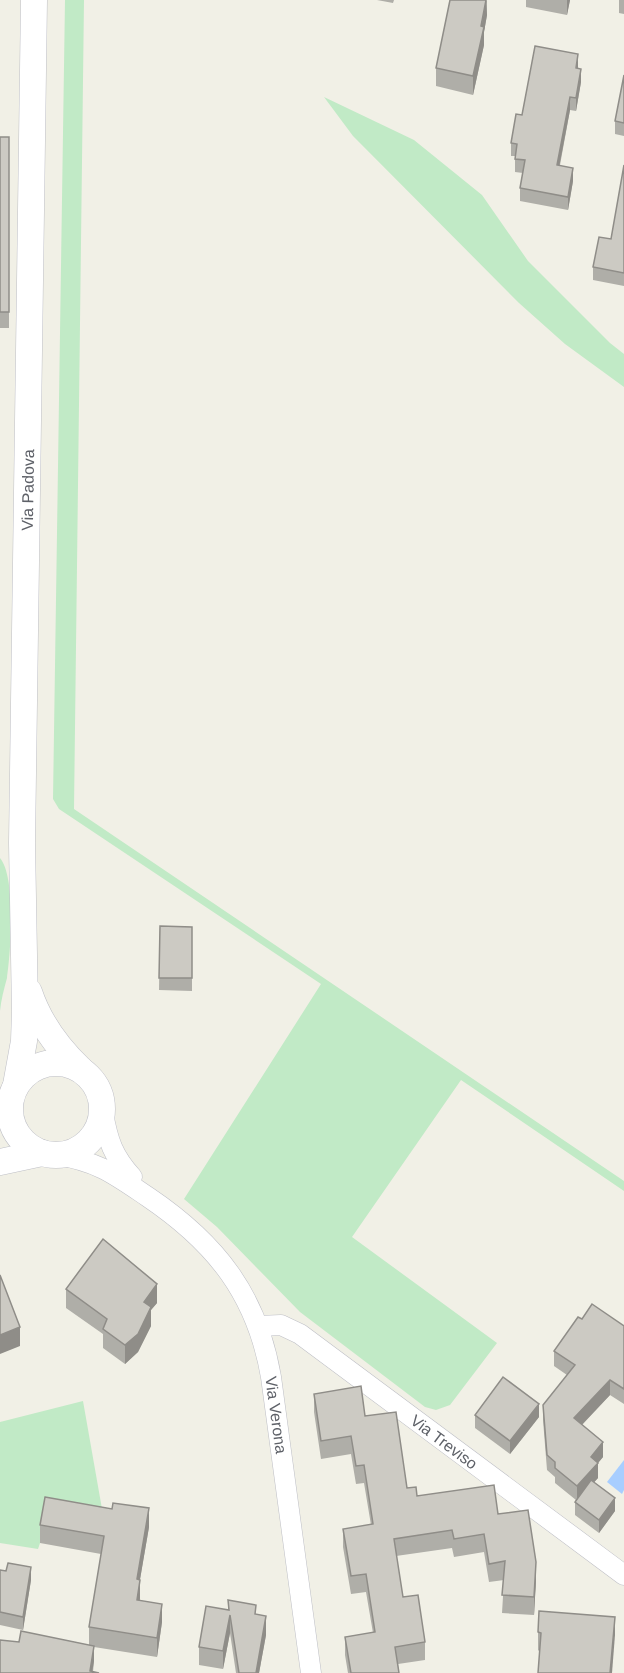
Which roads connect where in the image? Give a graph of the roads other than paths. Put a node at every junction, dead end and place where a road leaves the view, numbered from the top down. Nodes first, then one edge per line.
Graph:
1 (34, 0) edge
2 (25, 980) junction
3 (80, 1069) junction
4 (13, 1096) junction
5 (103, 1113) junction
6 (0, 1135) edge
7 (50, 1154) junction
8 (0, 1162) edge
9 (152, 1199) junction
10 (259, 1326) junction
11 (624, 1575) edge
12 (311, 1673) edge

1 - 2 street, Via Padova
2 - 3 street, Via Padova
2 - 4 street, Via Padova
3 - 4 street
3 - 5 street
4 - 6 street, Via Padova
4 - 7 street
5 - 7 street
5 - 9 street, Via Verona
7 - 8 street
7 - 9 street, Via Verona
9 - 10 street, Via Verona
10 - 11 street, Via Treviso
10 - 12 street, Via Verona

